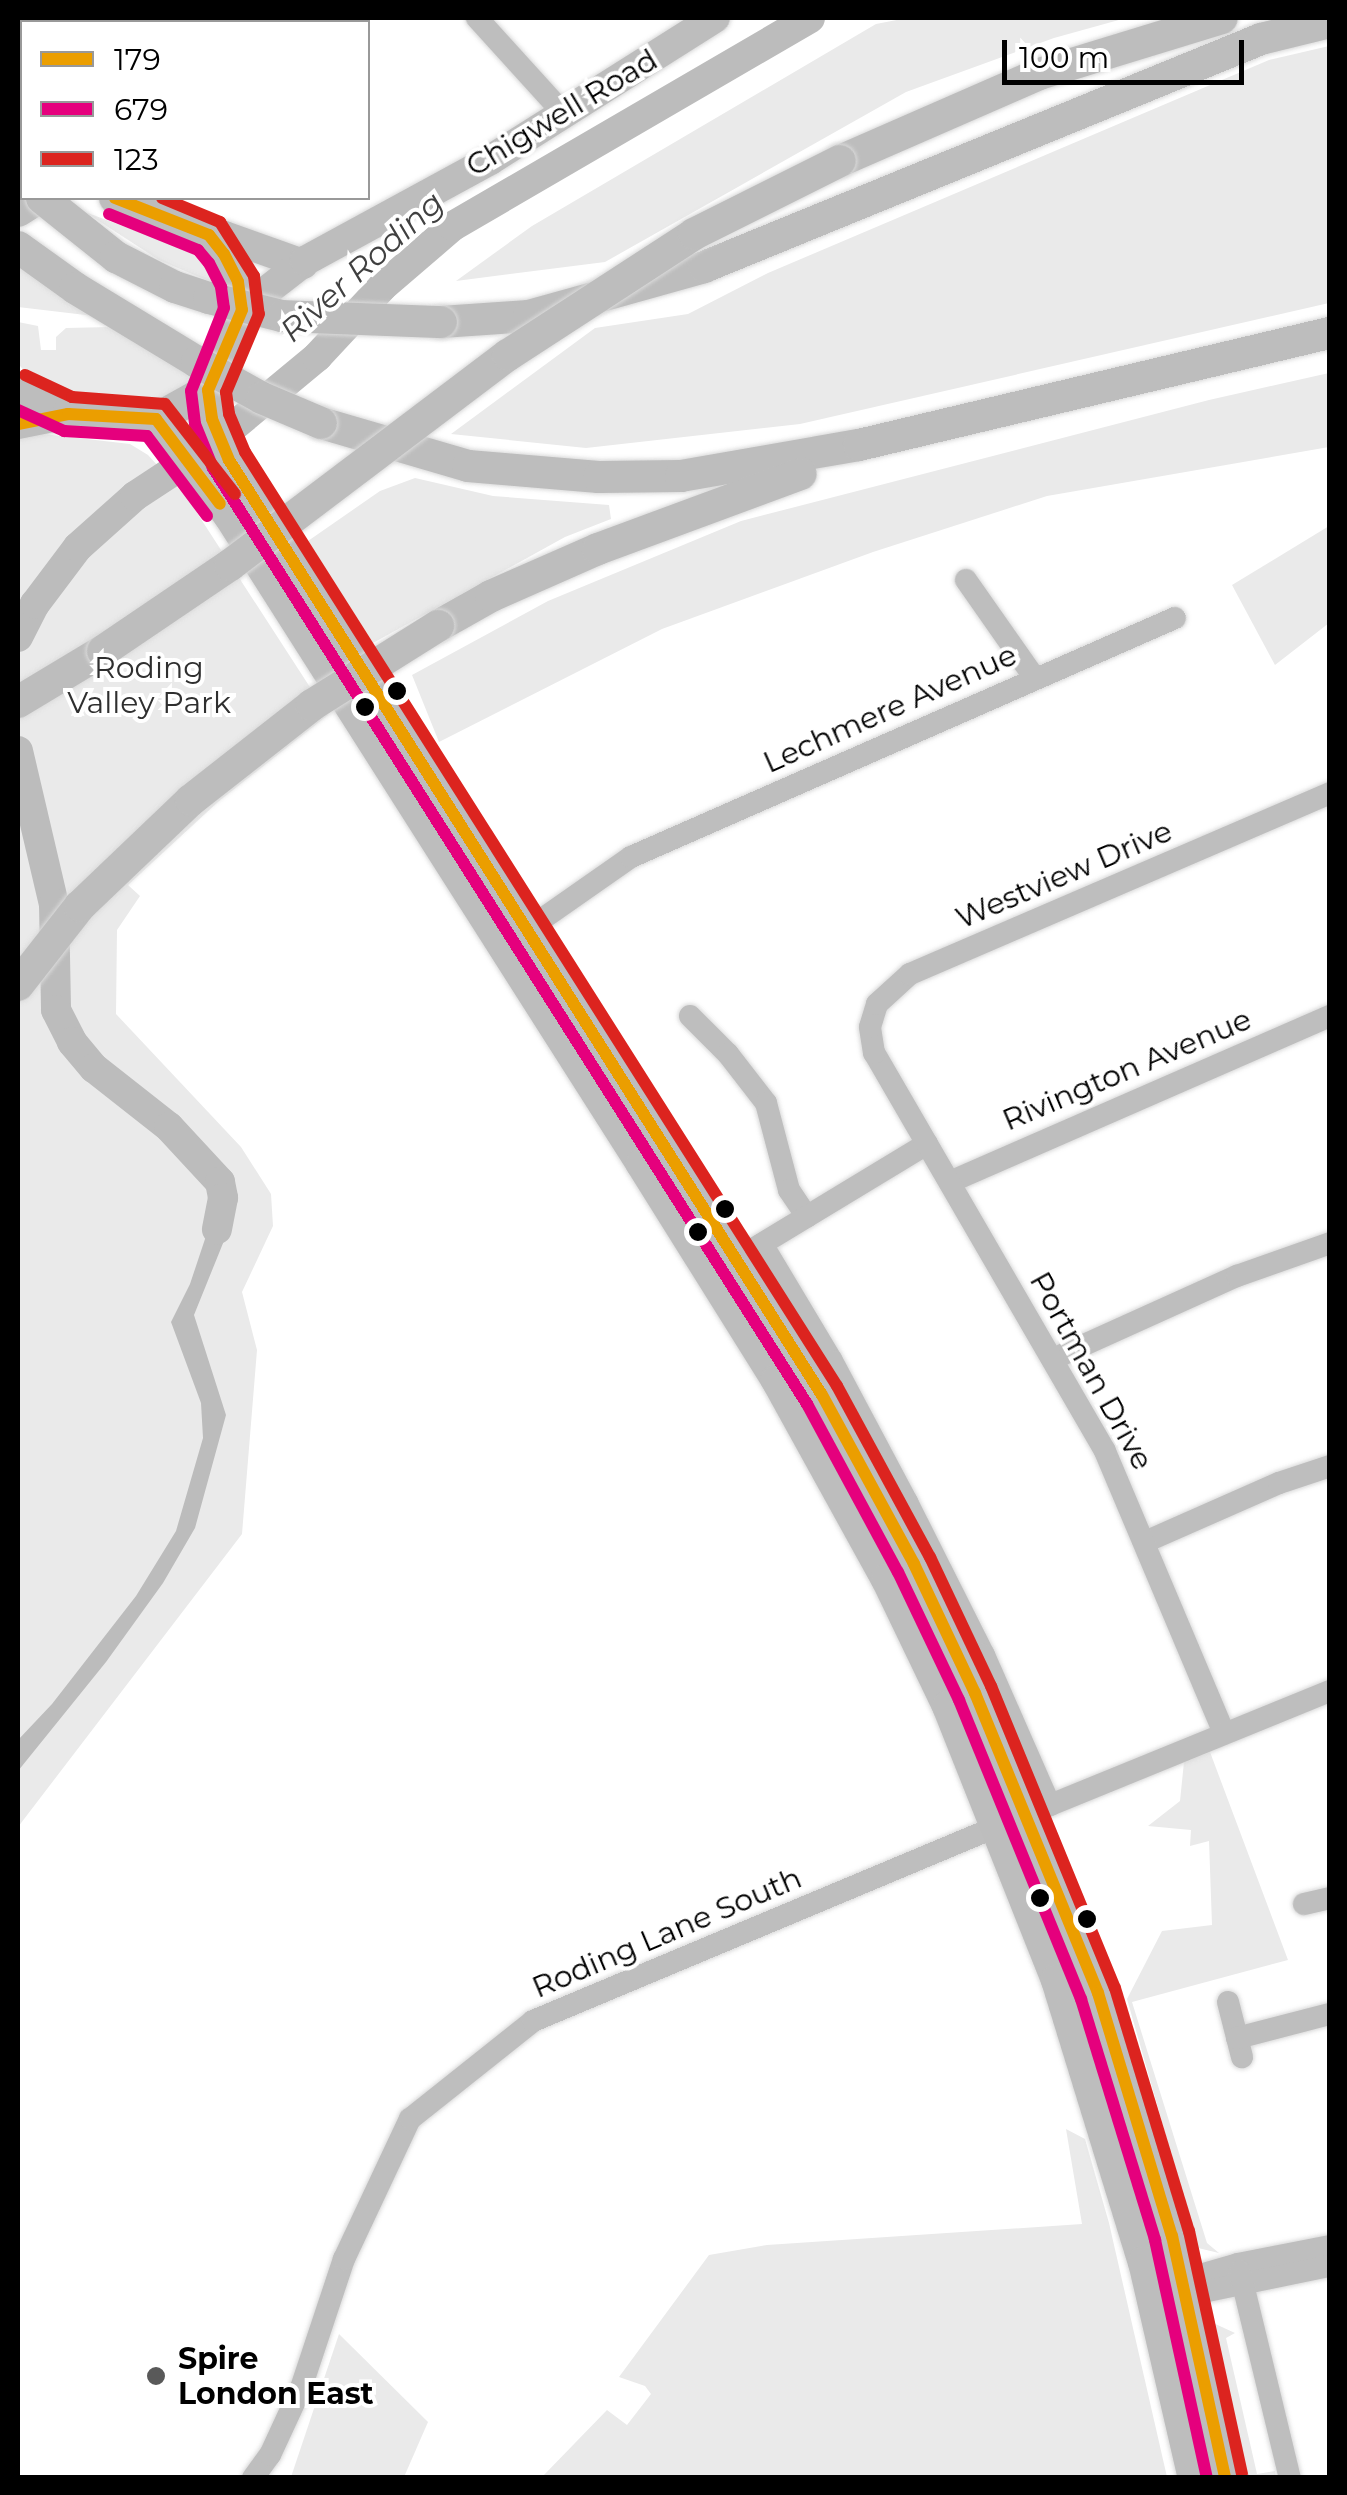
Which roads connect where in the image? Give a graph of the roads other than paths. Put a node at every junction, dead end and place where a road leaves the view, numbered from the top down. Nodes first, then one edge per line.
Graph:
1 (477, 18) edge
2 (715, 18) edge
3 (1222, 18) edge
4 (1330, 22) edge
5 (565, 115) junction
6 (44, 200) edge
7 (121, 200) edge
8 (208, 236) junction
9 (18, 247) edge
10 (303, 264) junction
11 (242, 310) junction
12 (1330, 333) edge
13 (1330, 351) edge
14 (1151, 373) junction
15 (18, 392) edge
16 (68, 414) junction
17 (18, 424) edge
18 (166, 429) junction
19 (209, 430) junction
20 (676, 517) junction
21 (966, 580) dead end
22 (1175, 618) dead end
23 (1034, 678) junction
24 (18, 702) edge
25 (1330, 792) edge
26 (528, 929) junction
27 (18, 984) edge
28 (690, 1016) dead end
29 (1330, 1016) edge
30 (874, 1054) joint
31 (927, 1144) junction
32 (950, 1182) junction
33 (807, 1216) junction
34 (1330, 1243) edge
35 (749, 1252) junction
36 (1053, 1359) junction
37 (1330, 1466) edge
38 (1146, 1542) junction
39 (1330, 1692) edge
40 (1224, 1733) junction
41 (1024, 1815) junction
42 (1228, 2002) dead end
43 (1330, 2014) edge
44 (1330, 2246) edge
45 (1330, 2266) edge
46 (1240, 2274) junction
47 (1165, 2284) junction
48 (1204, 2477) edge
49 (253, 2478) edge
50 (1290, 2478) edge

1 - 5 street
2 - 5 main road, Chigwell Road
3 - 24 highway, bridge
4 - 6 highway, bridge
5 - 10 main road, Chigwell Road
7 - 8 highway
8 - 10 main road
8 - 11 highway
9 - 14 highway, bridge
10 - 11 main road, Chigwell Road
11 - 19 highway
12 - 14 highway
13 - 20 highway
14 - 20 highway
15 - 16 highway
16 - 17 main road
16 - 18 highway
18 - 19 highway
18 - 19 highway
19 - 26 highway
19 - 41 highway
20 - 27 highway, bridge
21 - 23 street
22 - 23 street, Lechmere Avenue
23 - 26 street, Lechmere Avenue
25 - 30 street, Westview Drive
26 - 35 highway
28 - 33 street
29 - 32 street, Rivington Avenue
30 - 31 street, Portman Drive
31 - 32 street, Portman Drive
31 - 33 street
32 - 36 street, Portman Drive
33 - 35 street
34 - 36 street
35 - 41 highway
36 - 38 street, Portman Drive
37 - 38 street
38 - 40 street, Portman Drive
39 - 40 street, Roding Lane South
40 - 41 street, Roding Lane South
41 - 47 highway
41 - 49 street, Roding Lane South
42 - 43 street
44 - 46 street
45 - 46 street
46 - 47 street
46 - 50 street
47 - 48 highway

